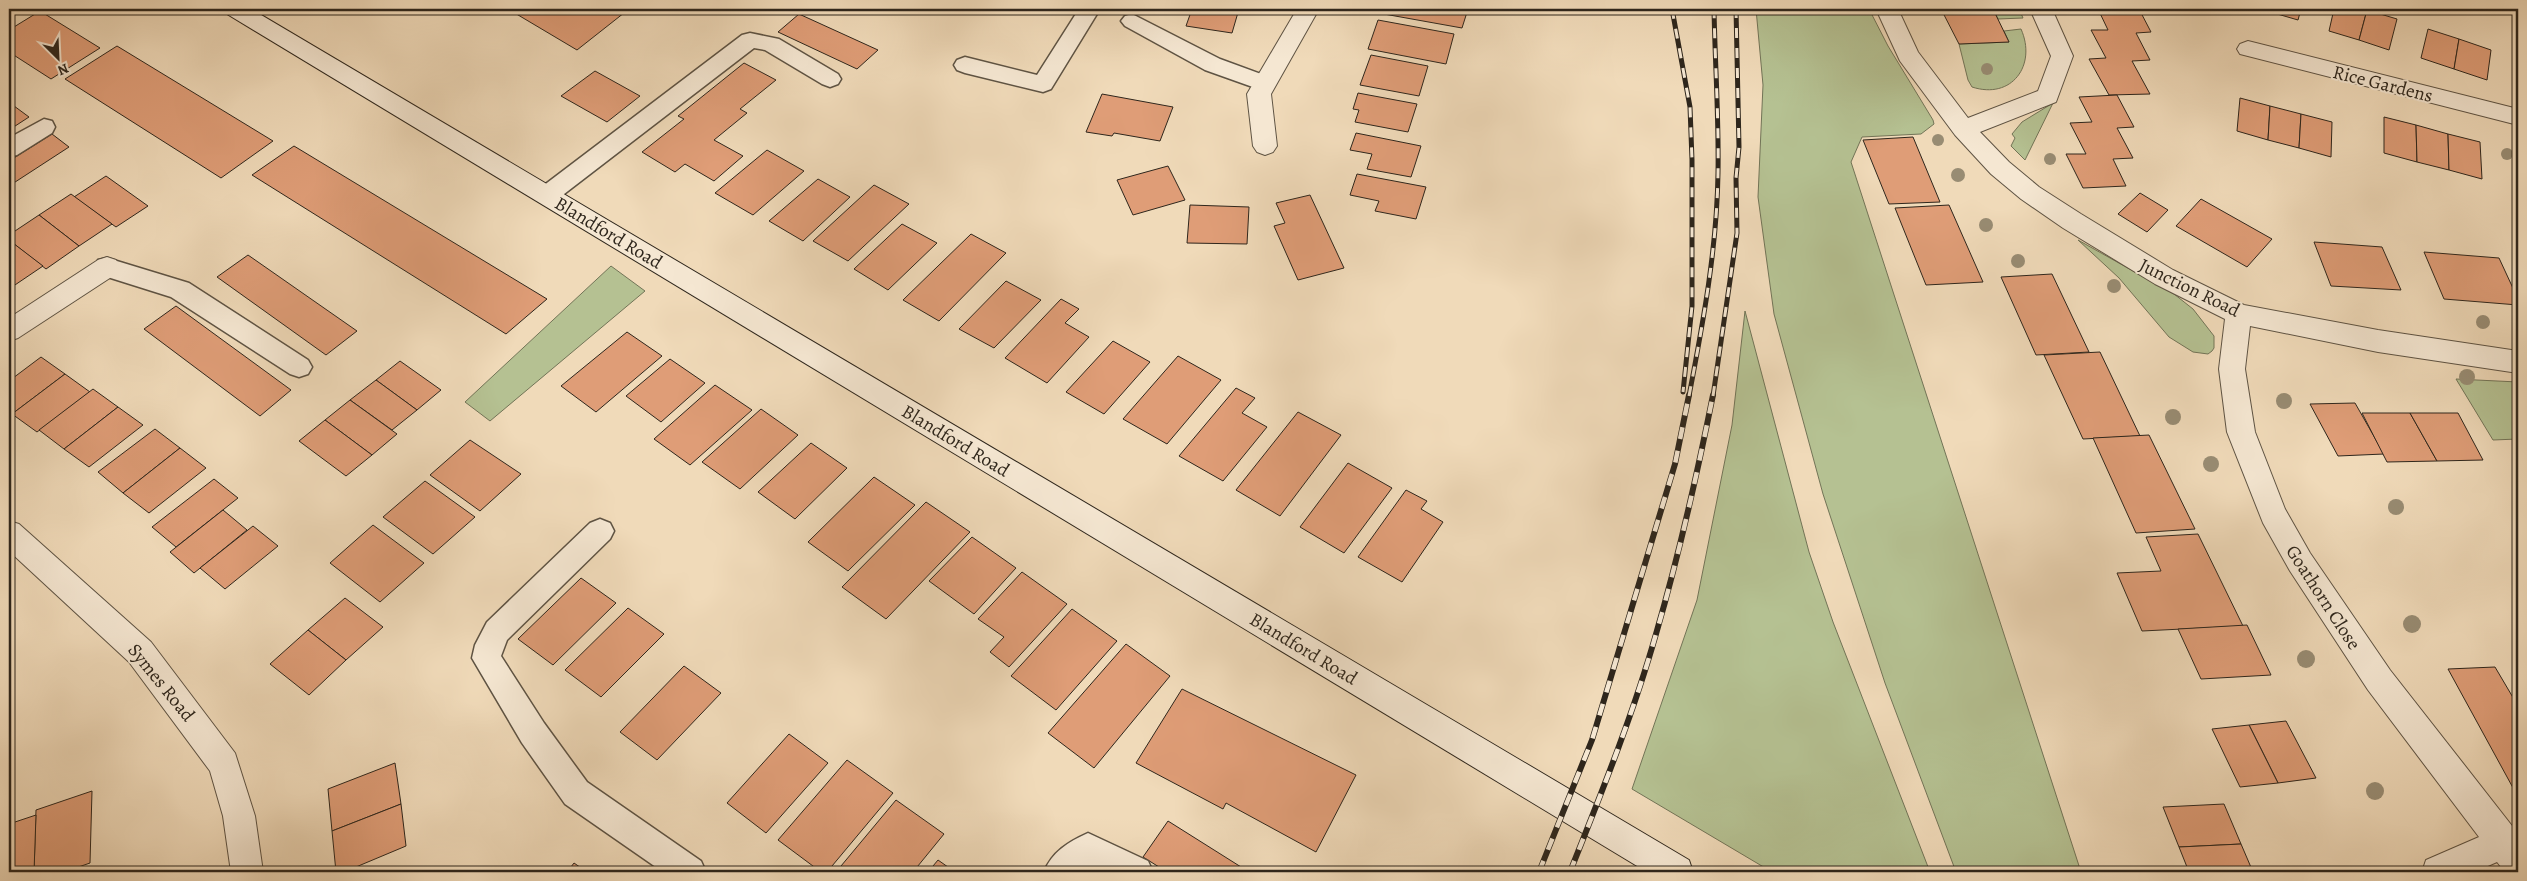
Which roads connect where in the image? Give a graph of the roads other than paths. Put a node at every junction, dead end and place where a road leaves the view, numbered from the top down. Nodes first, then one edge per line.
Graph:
1 (235, 9) edge
2 (1089, 9) edge
3 (1308, 9) edge
4 (1887, 9) edge
5 (2041, 9) edge
6 (1132, 21) dead end
7 (2248, 49) dead end
8 (965, 65) dead end
9 (830, 79) dead end
10 (1264, 83) junction
11 (2518, 117) edge
12 (44, 127) dead end
13 (1963, 129) junction
14 (1265, 146) dead end
15 (9, 149) edge
16 (547, 195) junction
17 (107, 267) joint
18 (2239, 314) junction
19 (9, 331) edge
20 (2518, 362) edge
21 (299, 366) dead end
22 (600, 530) dead end
23 (9, 533) edge
24 (2511, 852) edge
25 (247, 872) edge
26 (690, 872) edge
27 (1060, 872) edge
28 (1137, 872) edge
29 (1677, 872) edge
30 (2438, 872) edge

1 - 16 street, Blandford Road
2 - 8 lane
3 - 10 street
4 - 13 street, Junction Road
5 - 13 street
6 - 10 lane
7 - 11 street, Rice Gardens
9 - 16 lane
10 - 14 street
12 - 15 lane
13 - 18 street, Junction Road
16 - 29 street, Blandford Road
17 - 19 street
17 - 21 lane
18 - 20 street, Junction Road
18 - 24 street, Goathorn Close
22 - 26 lane
23 - 25 street, Symes Road
24 - 30 street, Goathorn Close
27 - 28 lane

